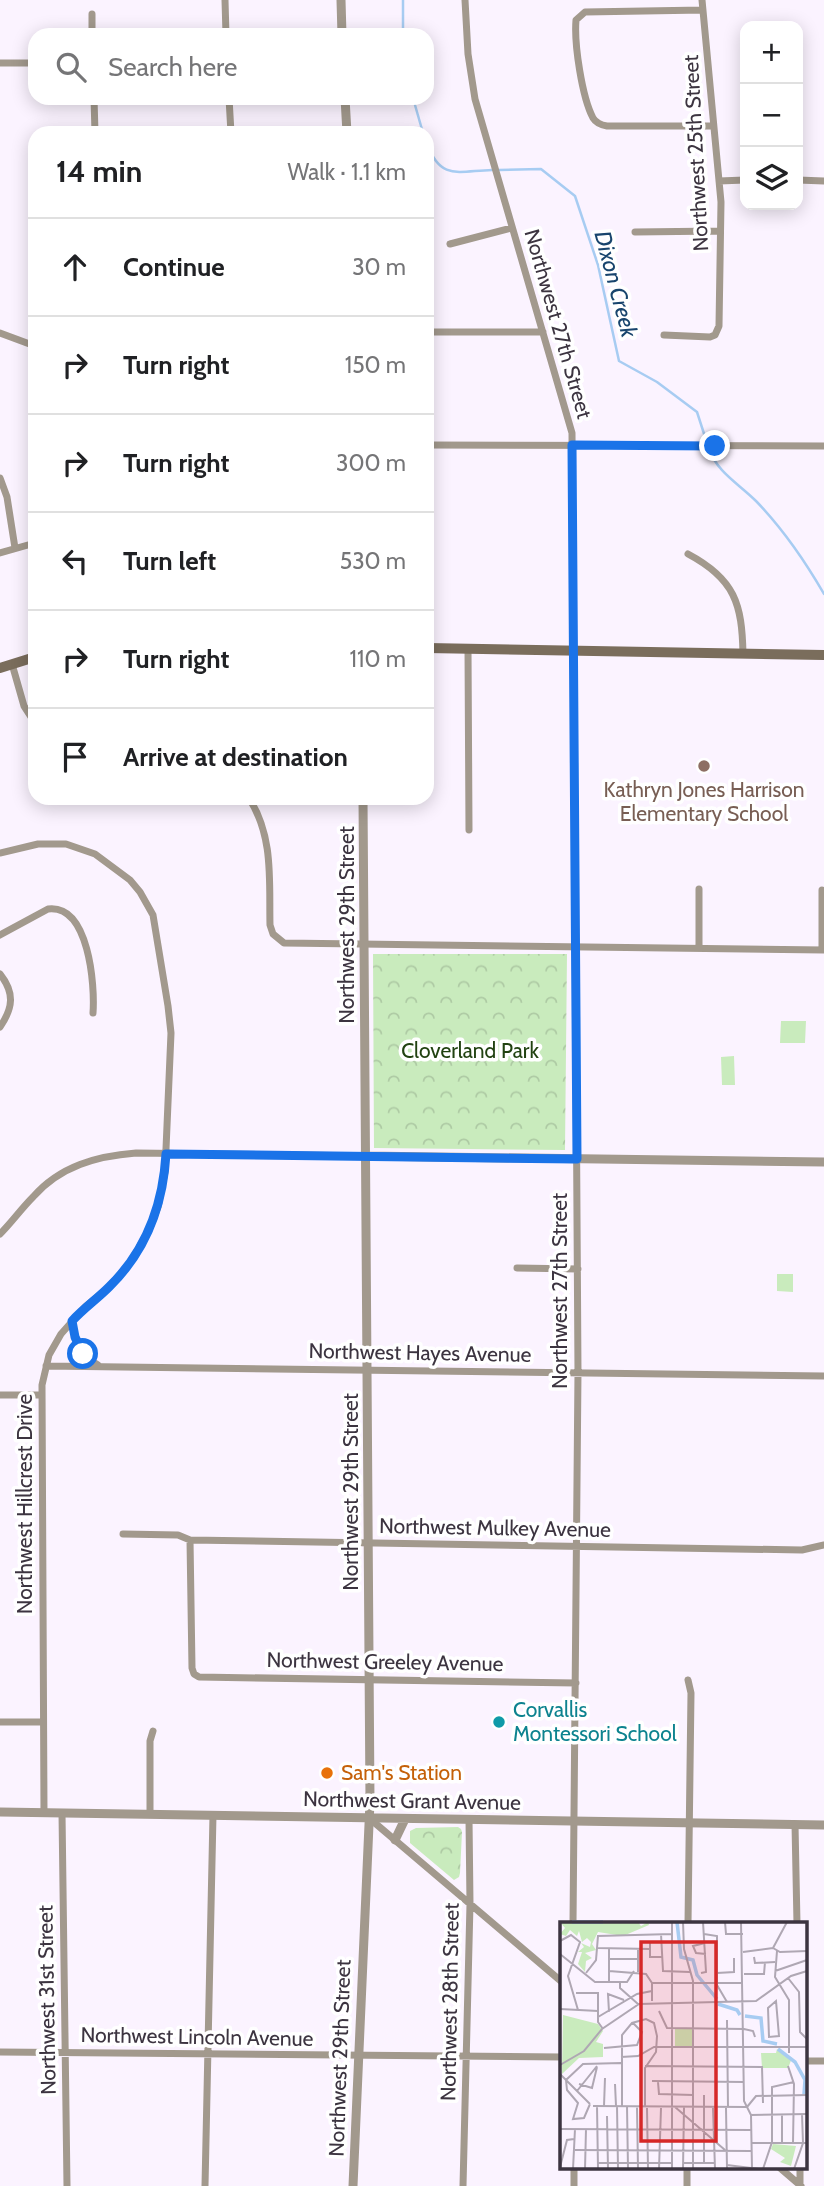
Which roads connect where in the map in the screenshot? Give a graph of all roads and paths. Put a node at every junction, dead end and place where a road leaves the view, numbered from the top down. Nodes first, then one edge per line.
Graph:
1 (225, 0) edge
2 (341, 0) edge
3 (465, 0) edge
4 (702, 0) edge
5 (704, 10) junction
6 (92, 14) dead end
7 (92, 28) edge
8 (226, 28) edge
9 (342, 28) edge
10 (28, 63) edge
11 (0, 64) edge
12 (94, 105) edge
13 (229, 105) edge
14 (345, 105) edge
15 (95, 126) edge
16 (231, 126) edge
17 (347, 126) edge
18 (713, 126) junction
19 (740, 180) edge
20 (803, 180) edge
21 (719, 181) junction
22 (824, 181) edge
23 (511, 228) junction
24 (635, 232) dead end
25 (720, 232) junction
26 (450, 244) dead end
27 (434, 332) edge
28 (543, 332) junction
29 (0, 333) edge
30 (664, 335) dead end
31 (28, 343) edge
32 (434, 445) edge
33 (572, 445) junction
34 (824, 446) edge
35 (0, 478) edge
36 (28, 545) edge
37 (15, 548) junction
38 (0, 553) edge
39 (688, 554) dead end
40 (434, 648) edge
41 (468, 649) junction
42 (573, 651) junction
43 (743, 654) junction
44 (824, 655) edge
45 (28, 659) edge
46 (12, 664) junction
47 (0, 668) edge
48 (28, 712) edge
49 (254, 805) edge
50 (363, 805) edge
51 (469, 830) dead end
52 (0, 853) edge
53 (699, 889) dead end
54 (821, 890) dead end
55 (0, 935) edge
56 (365, 944) junction
57 (576, 947) junction
58 (699, 947) junction
59 (823, 950) edge
60 (0, 974) edge
61 (93, 1013) dead end
62 (0, 1027) edge
63 (166, 1154) junction
64 (366, 1156) junction
65 (577, 1159) junction
66 (824, 1163) edge
67 (0, 1234) edge
68 (517, 1268) dead end
69 (578, 1269) junction
70 (72, 1321) junction
71 (99, 1365) junction
72 (46, 1366) junction
73 (367, 1369) junction
74 (578, 1372) junction
75 (824, 1376) edge
76 (0, 1395) edge
77 (41, 1395) junction
78 (123, 1534) dead end
79 (190, 1540) junction
80 (369, 1544) junction
81 (824, 1545) edge
82 (578, 1547) junction
83 (369, 1680) junction
84 (688, 1680) dead end
85 (576, 1683) junction
86 (0, 1722) edge
87 (42, 1722) junction
88 (153, 1731) dead end
89 (0, 1812) edge
90 (44, 1813) junction
91 (62, 1813) junction
92 (150, 1814) junction
93 (213, 1815) junction
94 (369, 1818) junction
95 (405, 1819) junction
96 (470, 1819) junction
97 (573, 1821) junction
98 (688, 1822) junction
99 (796, 1824) junction
100 (824, 1825) edge
101 (395, 1840) junction
102 (470, 1904) junction
103 (573, 1922) edge
104 (688, 1922) edge
105 (797, 1922) edge
106 (560, 1980) edge
107 (0, 2052) edge
108 (65, 2053) junction
109 (208, 2055) junction
110 (358, 2057) junction
111 (560, 2057) edge
112 (466, 2058) junction
113 (806, 2061) edge
114 (824, 2061) edge
115 (574, 2168) edge
116 (688, 2168) edge
117 (780, 2168) edge
118 (800, 2168) edge
119 (67, 2186) edge
120 (205, 2186) edge
121 (352, 2186) edge
122 (463, 2186) edge
123 (574, 2186) edge
124 (688, 2186) edge
125 (801, 2186) edge

1 - 8 street
2 - 9 street
3 - 23 street, Northwest 27th Street
4 - 5 street, Northwest 25th Street
5 - 18 street, Northwest 25th Street
5 - 18 street
6 - 7 street
10 - 11 street
12 - 15 street
13 - 16 street
14 - 17 street
18 - 21 street, Northwest 25th Street
19 - 21 street
20 - 22 street
21 - 25 street, Northwest 25th Street
23 - 26 street
23 - 28 street, Northwest 27th Street
24 - 25 street
25 - 30 street, Northwest 25th Street
27 - 28 street
28 - 33 street, Northwest 27th Street
29 - 31 street
32 - 33 street
33 - 34 street
33 - 42 street, Northwest 27th Street
35 - 37 street
36 - 37 street
37 - 38 street
39 - 43 street
40 - 41 main road
41 - 42 main road
41 - 51 street
42 - 43 main road
42 - 57 street, Northwest 27th Street
43 - 44 main road
45 - 46 main road
46 - 47 main road
46 - 48 street
49 - 56 street
50 - 56 street, Northwest 29th Street
52 - 63 street, Northwest Hillcrest Drive
53 - 58 street
54 - 59 street
55 - 61 street
56 - 57 street
56 - 64 street, Northwest 29th Street
57 - 58 street
57 - 65 street, Northwest 27th Street
58 - 59 street
60 - 62 street
63 - 64 street
63 - 67 street
63 - 70 street, Northwest Hillcrest Drive
64 - 65 street
64 - 73 street, Northwest 29th Street
65 - 66 street
65 - 69 street, Northwest 27th Street
68 - 69 street
69 - 74 street, Northwest 27th Street
70 - 71 street
70 - 72 street, Northwest Hillcrest Drive
71 - 72 street, Northwest Hayes Avenue
71 - 73 street, Northwest Hayes Avenue
72 - 77 street, Northwest Hillcrest Drive
73 - 74 street, Northwest Hayes Avenue
73 - 80 street, Northwest 29th Street
74 - 75 street, Northwest Hayes Avenue
74 - 82 street, Northwest 27th Street
76 - 77 street
77 - 87 street, Northwest Hillcrest Drive
78 - 79 street, Northwest Mulkey Avenue
79 - 80 street, Northwest Mulkey Avenue
79 - 83 street, Northwest Greeley Avenue
80 - 82 street, Northwest Mulkey Avenue
80 - 83 street, Northwest 29th Street
81 - 82 street, Northwest Mulkey Avenue
82 - 85 street, Northwest 27th Street
83 - 85 street, Northwest Greeley Avenue
83 - 94 street, Northwest 29th Street
84 - 98 street
85 - 97 street, Northwest 27th Street
86 - 87 street
87 - 90 street, Northwest Hillcrest Drive
88 - 92 street
89 - 90 street, Northwest Grant Avenue
90 - 91 street, Northwest Grant Avenue
91 - 92 street, Northwest Grant Avenue
91 - 108 street, Northwest 31st Street
92 - 93 street, Northwest Grant Avenue
93 - 94 street, Northwest Grant Avenue
93 - 109 street
94 - 95 street, Northwest Grant Avenue
94 - 101 street
94 - 110 street, Northwest 29th Street
95 - 96 street, Northwest Grant Avenue
95 - 101 street
96 - 97 street, Northwest Grant Avenue
96 - 102 street, Northwest 28th Street
97 - 98 street, Northwest Grant Avenue
97 - 103 street, Northwest 27th Street
98 - 99 street, Northwest Grant Avenue
98 - 104 street
99 - 100 street, Northwest Grant Avenue
99 - 105 street
101 - 102 street
102 - 106 street
102 - 112 street, Northwest 28th Street
107 - 108 street, Northwest Lincoln Avenue
108 - 109 street, Northwest Lincoln Avenue
108 - 119 street, Northwest 31st Street
109 - 110 street, Northwest Lincoln Avenue
109 - 120 street
110 - 112 street, Northwest Lincoln Avenue
110 - 121 street, Northwest 29th Street
111 - 112 street, Northwest Lincoln Avenue
112 - 122 street, Northwest 28th Street
113 - 114 street
115 - 123 street
116 - 124 street
117 - 125 street
118 - 125 street

